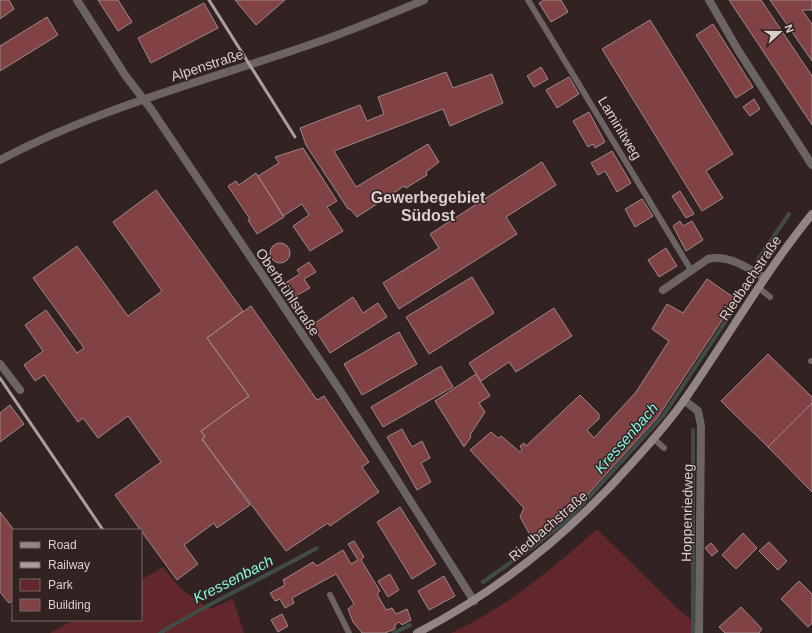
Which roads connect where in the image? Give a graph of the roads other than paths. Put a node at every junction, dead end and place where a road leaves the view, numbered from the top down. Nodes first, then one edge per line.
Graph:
1 (77, 0) edge
2 (424, 0) edge
3 (528, 0) edge
4 (709, 0) edge
5 (143, 100) junction
6 (0, 160) edge
7 (812, 165) edge
8 (812, 214) edge
9 (691, 270) junction
10 (765, 278) junction
11 (758, 288) junction
12 (663, 290) dead end
13 (770, 297) dead end
14 (0, 364) edge
15 (20, 390) dead end
16 (684, 400) junction
17 (654, 439) junction
18 (664, 448) dead end
19 (330, 595) dead end
20 (474, 601) junction
21 (349, 633) edge
22 (416, 633) edge
23 (699, 633) edge

1 - 5 street, Oberbrühlstraße
2 - 5 street, Alpenstraße
3 - 9 lane, Laminitweg
4 - 7 street
5 - 6 street, Alpenstraße
5 - 20 street, Oberbrühlstraße
8 - 10 street, Riedbachstraße
9 - 10 street
9 - 12 street
10 - 11 street, Riedbachstraße
11 - 13 lane
11 - 16 street, Riedbachstraße
14 - 15 street
16 - 17 street, Riedbachstraße
16 - 23 street, Hoppenriedweg
17 - 18 lane
17 - 20 street, Riedbachstraße
19 - 21 lane
20 - 22 street, Riedbachstraße

